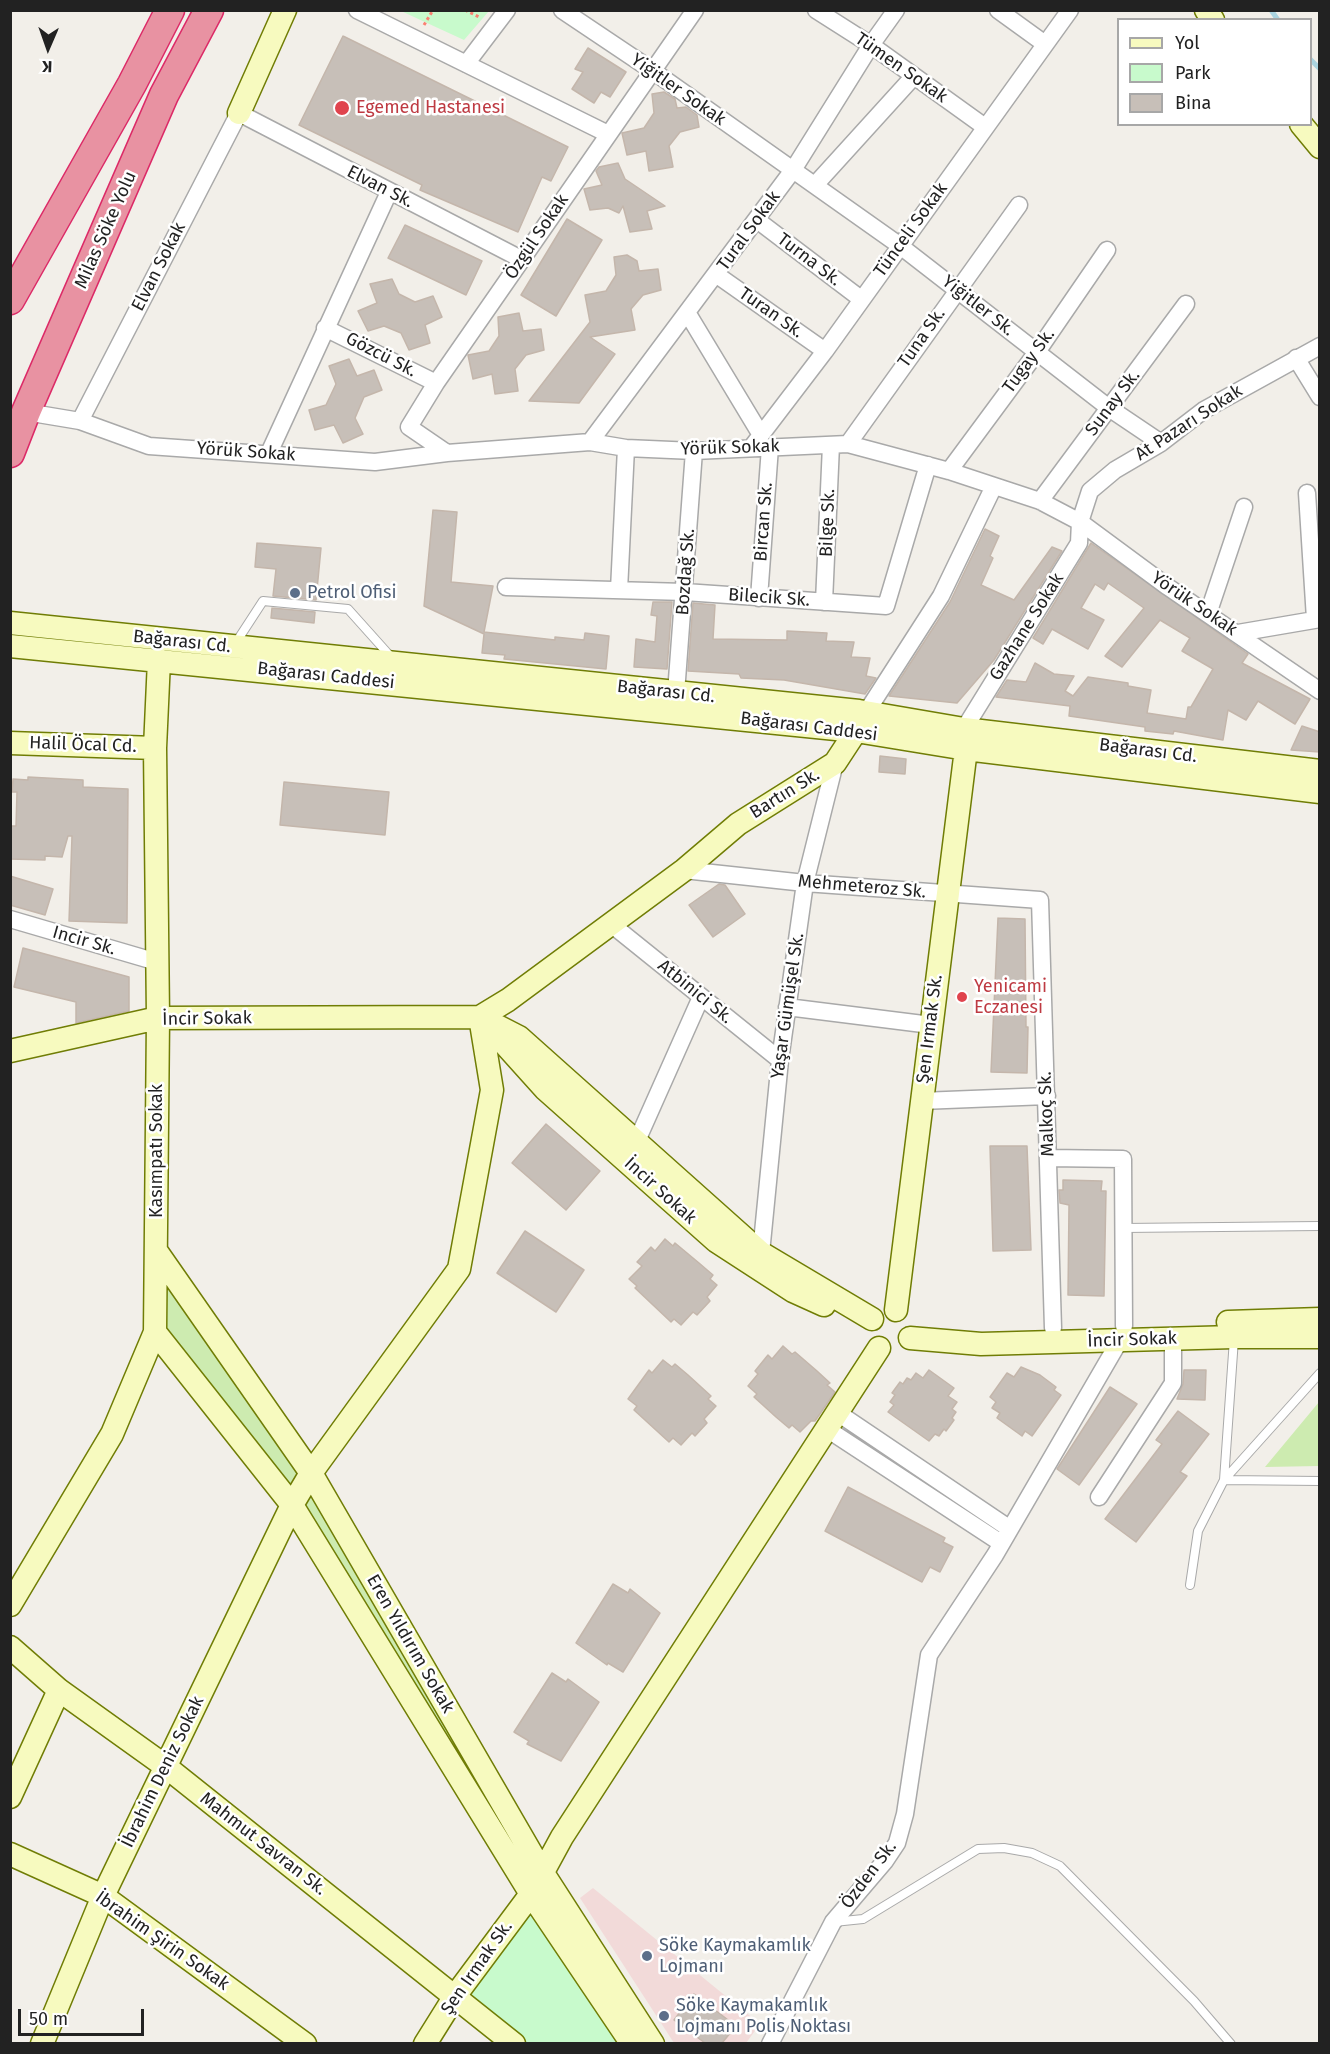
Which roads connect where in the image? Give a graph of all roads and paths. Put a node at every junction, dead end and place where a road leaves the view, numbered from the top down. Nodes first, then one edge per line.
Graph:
1 (170, 10) edge
2 (209, 10) edge
3 (285, 10) edge
4 (357, 10) edge
5 (465, 10) edge
6 (507, 10) edge
7 (562, 10) edge
8 (695, 10) edge
9 (816, 10) edge
10 (896, 10) edge
11 (998, 10) edge
12 (1070, 10) edge
13 (481, 18) dead end
14 (1045, 44) junction
15 (871, 45) junction
16 (466, 64) junction
17 (653, 71) junction
18 (914, 76) junction
19 (239, 113) junction
20 (1303, 126) edge
21 (985, 128) junction
22 (608, 134) junction
23 (1320, 147) edge
24 (793, 170) junction
25 (815, 185) junction
26 (389, 192) junction
27 (1019, 205) dead end
28 (757, 220) junction
29 (899, 245) junction
30 (1107, 250) dead end
31 (521, 259) junction
32 (717, 275) junction
33 (957, 289) junction
34 (861, 299) junction
35 (10, 300) edge
36 (1186, 304) dead end
37 (688, 314) junction
38 (325, 328) junction
39 (1320, 346) edge
40 (825, 351) junction
41 (1037, 352) junction
42 (1296, 358) junction
43 (436, 383) junction
44 (1320, 397) edge
45 (1109, 408) junction
46 (26, 412) junction
47 (80, 421) junction
48 (590, 442) junction
49 (761, 443) junction
50 (1161, 443) junction
51 (839, 444) junction
52 (626, 448) junction
53 (694, 451) junction
54 (10, 453) edge
55 (269, 453) junction
56 (447, 453) junction
57 (928, 465) junction
58 (949, 471) junction
59 (994, 486) junction
60 (1307, 493) dead end
61 (1040, 501) junction
62 (1244, 507) dead end
63 (1080, 522) junction
64 (506, 587) dead end
65 (619, 590) junction
66 (685, 592) junction
67 (759, 598) junction
68 (824, 602) junction
69 (1208, 614) junction
70 (1317, 619) edge
71 (10, 623) edge
72 (1238, 633) junction
73 (10, 646) edge
74 (232, 648) junction
75 (159, 660) junction
76 (396, 674) junction
77 (1320, 691) edge
78 (676, 693) junction
79 (861, 722) junction
80 (965, 739) junction
81 (10, 743) edge
82 (154, 748) junction
83 (835, 763) junction
84 (1320, 771) edge
85 (1320, 792) edge
86 (684, 870) junction
87 (805, 883) junction
88 (947, 894) junction
89 (1040, 900) joint
90 (10, 919) edge
91 (611, 924) junction
92 (157, 962) junction
93 (701, 997) junction
94 (788, 1007) junction
95 (480, 1017) junction
96 (158, 1018) junction
97 (931, 1025) junction
98 (10, 1051) edge
99 (780, 1060) junction
100 (1047, 1096) junction
101 (921, 1101) junction
102 (636, 1143) junction
103 (1048, 1158) junction
104 (1320, 1226) edge
105 (1123, 1228) junction
106 (157, 1252) junction
107 (761, 1253) junction
108 (896, 1310) junction
109 (1320, 1319) edge
110 (871, 1322) junction
111 (1053, 1328) junction
112 (155, 1332) junction
113 (1122, 1333) junction
114 (910, 1335) junction
115 (1234, 1337) junction
116 (1320, 1337) edge
117 (1173, 1339) junction
118 (879, 1348) junction
119 (1320, 1373) edge
120 (832, 1421) junction
121 (311, 1473) junction
122 (1224, 1480) junction
123 (1320, 1481) edge
124 (1099, 1497) dead end
125 (292, 1505) junction
126 (1010, 1529) junction
127 (1001, 1543) junction
128 (1190, 1585) dead end
129 (10, 1605) edge
130 (10, 1647) edge
131 (59, 1690) junction
132 (165, 1766) junction
133 (10, 1797) edge
134 (10, 1854) edge
135 (541, 1870) junction
136 (531, 1894) junction
137 (103, 1896) junction
138 (833, 1922) junction
139 (455, 1996) junction
140 (42, 2043) edge
141 (305, 2043) edge
142 (426, 2043) edge
143 (514, 2043) edge
144 (632, 2043) edge
145 (653, 2043) edge
146 (770, 2043) edge
147 (1231, 2043) edge

1 - 35 highway
2 - 46 highway, Milas Söke Yolu
3 - 19 main road
4 - 16 street
5 - 13 path
6 - 16 street
7 - 17 street, Yiğitler Sokak
8 - 17 street, Özgül Sokak
9 - 15 street, Tümen Sokak
10 - 15 street, Tural Sokak
11 - 14 street
12 - 14 street, Tünceli Sokak
14 - 21 street, Tünceli Sokak
15 - 18 street, Tümen Sokak
15 - 24 street, Tural Sokak
16 - 22 street
17 - 22 street, Özgül Sokak
17 - 24 street, Yiğitler Sokak
18 - 21 street, Tümen Sokak
18 - 25 street
19 - 26 street, Elvan Sk.
19 - 47 street, Elvan Sokak
20 - 23 main road
21 - 29 street, Tünceli Sokak
22 - 31 street, Özgül Sokak
24 - 25 street, Yiğitler Sk.
24 - 28 street, Tural Sokak
25 - 29 street, Yiğitler Sk.
26 - 31 street, Elvan Sk.
26 - 38 street
27 - 33 street, Tuna Sk.
28 - 32 street, Tural Sokak
28 - 34 street, Turna Sk.
29 - 33 street, Yiğitler Sk.
29 - 34 street, Tünceli Sokak
30 - 41 street, Tugay Sk.
31 - 43 street, Özgül Sokak
32 - 37 street, Tural Sokak
32 - 40 street, Turan Sk.
33 - 41 street, Yiğitler Sk.
33 - 51 street, Tuna Sk.
34 - 40 street, Tünceli Sokak
36 - 45 street, Sunay Sk.
37 - 48 street, Tural Sokak
37 - 49 street
38 - 43 street, Gözcü Sk.
38 - 55 street
39 - 42 street, At Pazarı Sokak
40 - 49 street, Tünceli Sokak
41 - 45 street, Yiğitler Sk.
41 - 58 street, Tugay Sk.
42 - 44 street
42 - 50 street, At Pazarı Sokak
43 - 56 street, Özgül Sokak
45 - 50 street, Yiğitler Sk.
45 - 61 street, Sunay Sk.
46 - 47 street, Yörük Sokak
46 - 54 highway, Milas Söke Yolu
47 - 55 street, Yörük Sokak
48 - 52 street, Yörük Sokak
48 - 56 street, Yörük Sokak
49 - 51 street, Yörük Sokak
49 - 53 street, Yörük Sokak
49 - 67 street, Bircan Sk.
50 - 63 street, At Pazarı Sokak
51 - 57 street, Yörük Sokak
51 - 68 street, Bilge Sk.
52 - 53 street, Yörük Sokak
52 - 65 street
53 - 66 street, Bozdağ Sk.
55 - 56 street, Yörük Sokak
57 - 58 street, Yörük Sokak
57 - 68 street, Bilecik Sk.
58 - 59 street, Yörük Sokak
59 - 61 street, Yörük Sokak
59 - 79 street, Bartın Sk.
60 - 70 street
61 - 63 street, Yörük Sokak
62 - 69 street
63 - 69 street, Yörük Sokak
63 - 80 street, Gazhane Sokak
64 - 65 street, Bilecik Sk.
65 - 66 street, Bilecik Sk.
66 - 67 street, Bilecik Sk.
66 - 78 street, Bozdağ Sk.
67 - 68 street, Bilecik Sk.
69 - 72 street, Yörük Sokak
70 - 72 street
71 - 74 main road, Bağarası Cd.
72 - 77 street, Yörük Sokak
73 - 75 main road, Bağarası Caddesi
74 - 76 main road, Bağarası Cd.
74 - 76 lane
75 - 76 main road, Bağarası Caddesi
75 - 82 main road, Kasımpatı Sokak
76 - 78 main road, Bağarası Cd.
76 - 79 main road, Bağarası Caddesi
78 - 79 main road, Bağarası Cd.
79 - 80 main road, Bağarası Caddesi
79 - 83 main road, Bartın Sk.
80 - 84 main road, Bağarası Cd.
80 - 85 main road, Bağarası Caddesi
80 - 88 main road, Şen Irmak Sk.
81 - 82 main road, Halil Öcal Cd.
82 - 92 main road, Kasımpatı Sokak
83 - 86 main road, Bartın Sk.
83 - 87 street, Yaşar Gümüşel Sk.
86 - 87 street, Mehmeteroz Sk.
86 - 91 main road, Bartın Sk.
87 - 88 street, Mehmeteroz Sk.
87 - 94 street, Yaşar Gümüşel Sk.
88 - 89 street, Mehmeteroz Sk.
88 - 97 main road, Şen Irmak Sk.
89 - 100 street, Malkoç Sk.
90 - 92 street, Incir Sk.
91 - 93 street, Atbinici Sk.
91 - 95 main road, Bartın Sk.
92 - 96 main road, Kasımpatı Sokak
93 - 99 street, Atbinici Sk.
93 - 102 street
94 - 97 street
94 - 99 street, Yaşar Gümüşel Sk.
95 - 96 main road, İncir Sokak
95 - 102 main road, İncir Sokak
95 - 110 main road, İncir Sokak
95 - 121 main road, İbrahim Deniz Sokak
96 - 98 main road, İncir Sokak
96 - 106 main road, Kasımpatı Sokak
97 - 101 main road, Şen Irmak Sk.
99 - 107 street, Yaşar Gümüşel Sk.
100 - 101 street
100 - 103 street, Malkoç Sk.
101 - 108 main road, Şen Irmak Sk.
102 - 107 main road, İncir Sokak
103 - 105 street
103 - 111 street, Malkoç Sk.
104 - 105 lane
105 - 113 street
106 - 112 main road, Kasımpatı Sokak
106 - 121 main road, Eren Yıldırım Sokak
107 - 110 main road, İncir Sokak
108 - 110 main road
108 - 114 main road
109 - 113 main road, İncir Sokak
110 - 118 main road
111 - 113 main road, İncir Sokak
111 - 114 main road, İncir Sokak
112 - 125 main road, Eren Yıldırım Sokak
112 - 129 main road, Kasımpatı Sokak
113 - 114 main road, İncir Sokak
113 - 117 main road, İncir Sokak
113 - 126 street
114 - 118 main road, İncir Sokak
115 - 116 main road, İncir Sokak
115 - 117 main road, İncir Sokak
115 - 122 lane
117 - 124 street
118 - 120 main road, Şen Irmak Sk.
119 - 122 lane
120 - 126 street
120 - 127 street
120 - 135 main road, Şen Irmak Sk.
121 - 125 main road, İbrahim Deniz Sokak
121 - 135 main road, Eren Yıldırım Sokak
122 - 123 lane
122 - 128 lane
125 - 132 main road, İbrahim Deniz Sokak
125 - 136 main road, Eren Yıldırım Sokak
126 - 127 street
127 - 138 street, Özden Sk.
130 - 131 main road, Mahmut Savran Sk.
131 - 132 main road, Mahmut Savran Sk.
131 - 133 main road
132 - 137 main road, İbrahim Deniz Sokak
132 - 139 main road, Mahmut Savran Sk.
134 - 137 main road, İbrahim Şirin Sokak
135 - 136 main road, Şen Irmak Sk.
135 - 145 main road, Eren Yıldırım Sokak
136 - 139 main road, Şen Irmak Sk.
136 - 144 main road, Eren Yıldırım Sokak
137 - 140 main road, İbrahim Deniz Sokak
137 - 141 main road, İbrahim Şirin Sokak
138 - 146 street, Özden Sk.
138 - 147 lane
139 - 142 main road, Şen Irmak Sk.
139 - 143 main road, Mahmut Savran Sk.

